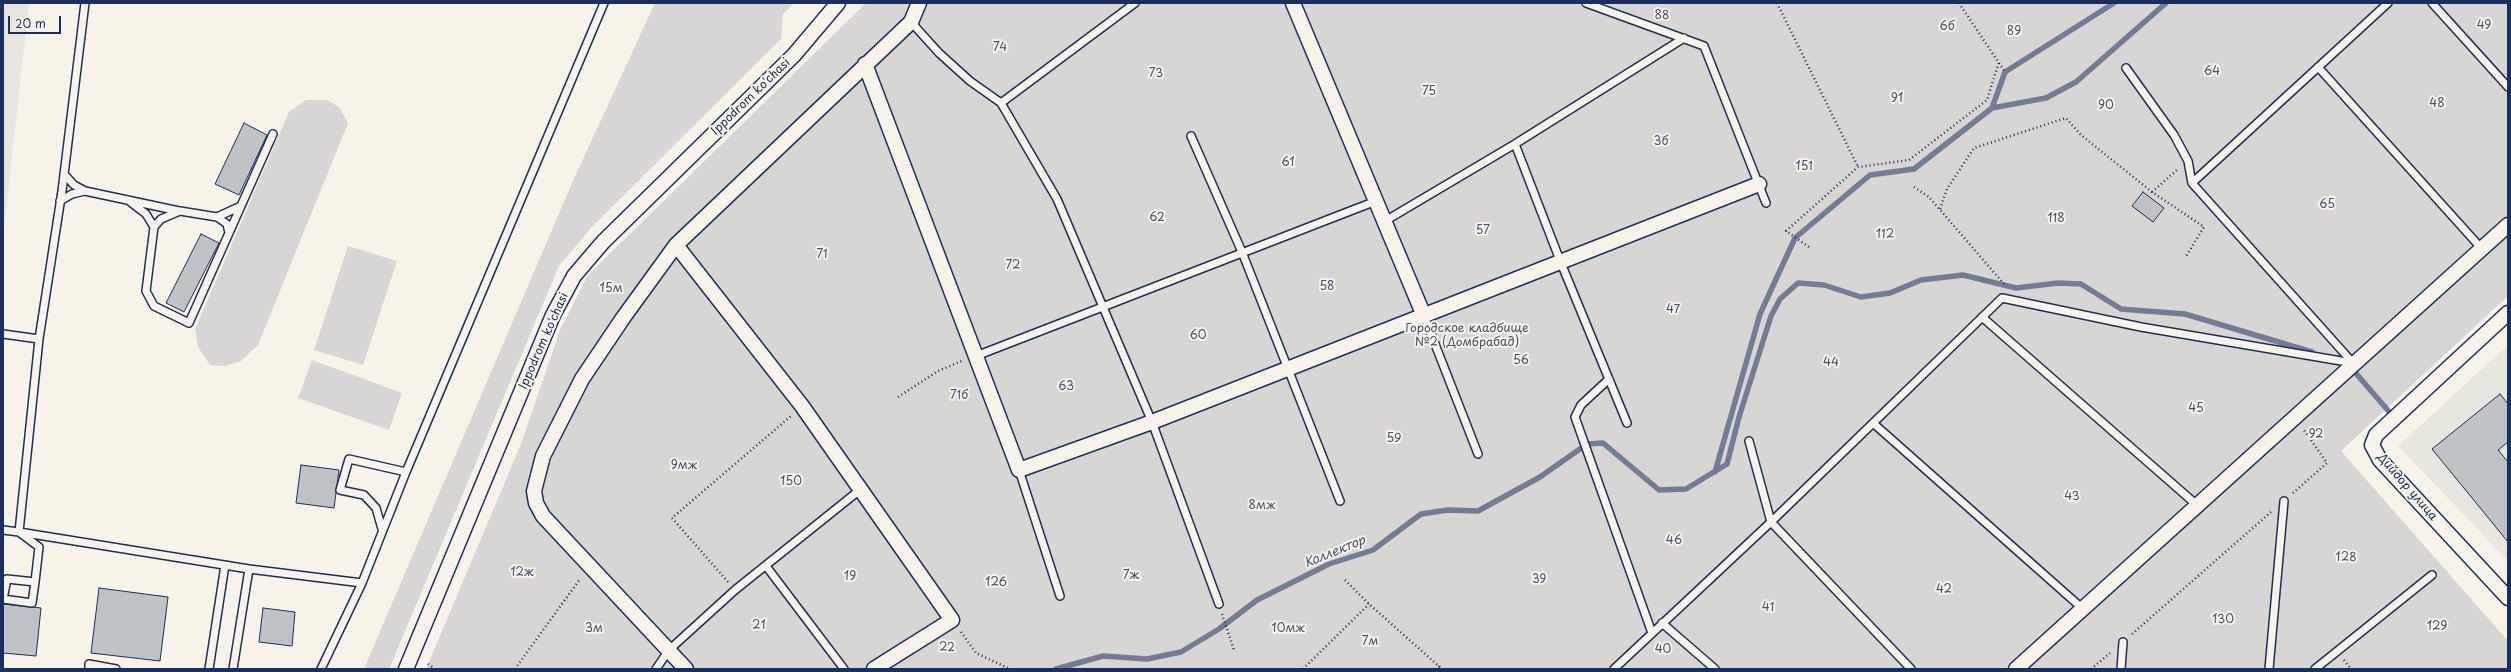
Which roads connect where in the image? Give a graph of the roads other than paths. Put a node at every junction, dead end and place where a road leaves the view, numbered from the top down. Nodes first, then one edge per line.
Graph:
1 (85, 3) edge
2 (604, 3) edge
3 (838, 3) edge
4 (918, 3) edge
5 (1135, 3) edge
6 (1293, 3) edge
7 (1586, 3) edge
8 (2388, 3) edge
9 (2432, 3) edge
10 (911, 22) junction
11 (1684, 38) junction
12 (865, 64) junction
13 (2318, 67) junction
14 (2126, 68) dead end
15 (2508, 87) edge
16 (1001, 103) junction
17 (273, 134) dead end
18 (1191, 136) dead end
19 (1515, 144) junction
20 (64, 174) junction
21 (2192, 183) junction
22 (1759, 184) junction
23 (85, 191) junction
24 (127, 199) junction
25 (60, 201) junction
26 (1376, 201) junction
27 (1766, 203) dead end
28 (242, 206) junction
29 (180, 211) junction
30 (217, 217) junction
31 (1385, 221) junction
32 (2508, 225) edge
33 (154, 227) junction
34 (229, 233) junction
35 (676, 245) junction
36 (2482, 249) junction
37 (1242, 252) junction
38 (1561, 264) junction
39 (1103, 305) junction
40 (2508, 313) edge
41 (1424, 316) junction
42 (1982, 317) junction
43 (3, 334) edge
44 (39, 339) junction
45 (976, 356) junction
46 (2353, 363) junction
47 (1289, 368) junction
48 (1609, 379) junction
49 (1152, 422) junction
50 (1873, 422) junction
51 (1627, 423) dead end
52 (1749, 441) dead end
53 (1478, 454) dead end
54 (1019, 470) junction
55 (406, 472) junction
56 (861, 489) junction
57 (1340, 501) dead end
58 (2284, 501) road end
59 (2198, 506) junction
60 (1771, 522) junction
61 (382, 529) junction
62 (3, 530) edge
63 (19, 532) junction
64 (225, 565) junction
65 (766, 566) junction
66 (249, 569) junction
67 (2432, 574) dead end
68 (35, 582) junction
69 (362, 583) junction
70 (1060, 596) dead end
71 (2508, 598) edge
72 (1219, 604) dead end
73 (2083, 610) junction
74 (1662, 623) junction
75 (1652, 633) junction
76 (2123, 642) road end
77 (670, 650) junction
78 (89, 669) edge
79 (116, 669) edge
80 (209, 669) edge
81 (233, 669) edge
82 (321, 669) edge
83 (406, 669) edge
84 (656, 669) edge
85 (686, 669) edge
86 (844, 669) edge
87 (874, 669) edge
88 (1614, 669) edge
89 (1715, 669) edge
90 (1911, 669) edge
91 (2016, 669) edge
92 (2121, 669) edge
93 (2269, 669) edge
94 (2315, 669) edge

1 - 20 lane
2 - 55 lane
3 - 83 street, Ippodrom ko'chasi
4 - 10 street
5 - 16 lane
6 - 26 street
7 - 11 lane
8 - 13 lane
9 - 15 lane
10 - 12 street
10 - 16 lane
11 - 19 lane
11 - 22 lane
12 - 35 street
12 - 45 street
13 - 21 lane
13 - 36 lane
14 - 21 lane
16 - 39 lane
17 - 28 lane
18 - 37 lane
19 - 31 lane
19 - 38 lane
20 - 23 lane
20 - 25 lane
21 - 46 lane
22 - 27 lane
22 - 38 street
23 - 24 lane
23 - 25 lane
24 - 29 lane
24 - 33 lane
25 - 44 lane
26 - 31 street
26 - 37 lane
28 - 30 lane
28 - 34 lane
29 - 30 lane
29 - 33 lane
30 - 34 lane
31 - 41 street
32 - 36 street
33 - 34 lane
35 - 56 street
35 - 77 street
36 - 46 street
37 - 39 lane
37 - 47 lane
38 - 41 street
38 - 48 lane
39 - 45 lane
39 - 49 lane
40 - 71 street, Дийдор улица
41 - 47 street
41 - 53 lane
42 - 46 lane
42 - 50 lane
42 - 59 lane
43 - 44 lane
44 - 63 lane
45 - 54 street
46 - 59 street
47 - 49 street
47 - 57 lane
48 - 51 lane
48 - 75 lane
49 - 54 street
49 - 72 lane
50 - 60 lane
50 - 73 lane
52 - 60 lane
54 - 70 lane
55 - 61 lane
55 - 61 lane
56 - 65 lane
56 - 87 street
58 - 93 lane
59 - 73 street
60 - 74 lane
60 - 90 lane
61 - 69 lane
62 - 63 lane
63 - 64 lane
63 - 68 lane
64 - 66 lane
64 - 80 lane
65 - 77 lane
65 - 86 lane
66 - 69 lane
66 - 81 lane
67 - 94 lane
68 - 68 lane
69 - 82 lane
73 - 91 street
74 - 75 lane
74 - 89 lane
75 - 88 lane
76 - 92 lane
77 - 84 lane
77 - 85 street
78 - 79 lane

